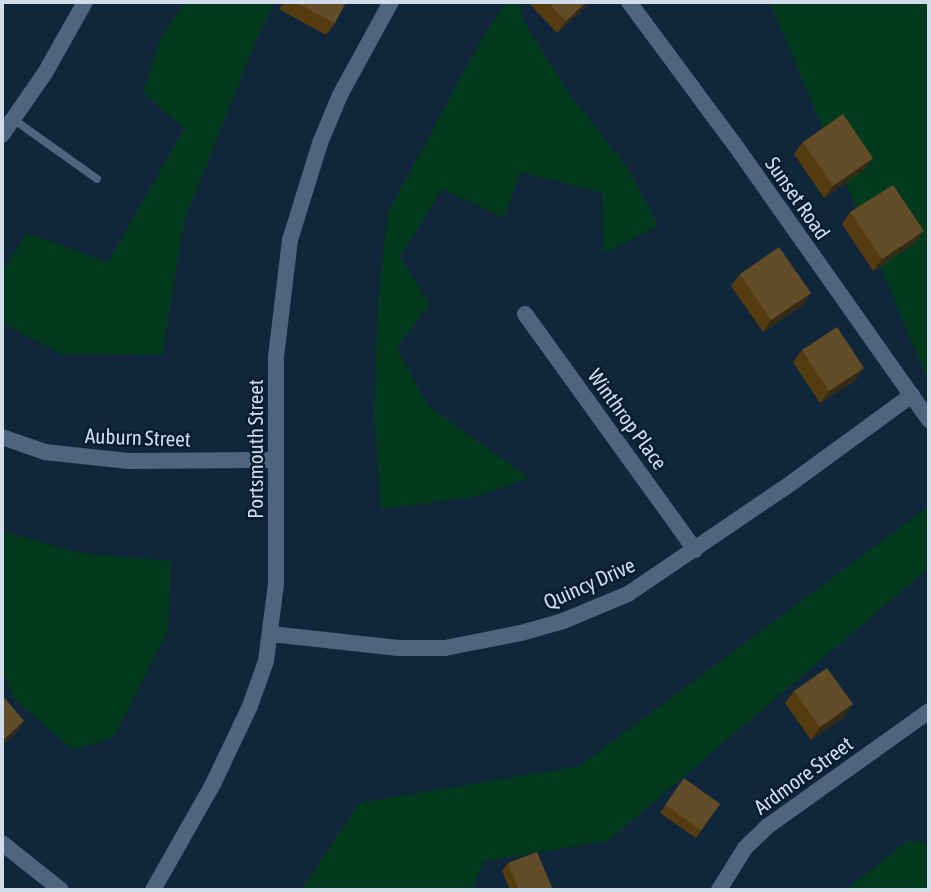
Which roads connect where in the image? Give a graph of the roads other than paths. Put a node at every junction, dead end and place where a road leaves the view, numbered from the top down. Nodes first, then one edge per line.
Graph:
1 (85, 2) edge
2 (391, 2) edge
3 (629, 2) edge
4 (13, 119) junction
5 (2, 135) edge
6 (97, 179) dead end
7 (525, 314) dead end
8 (912, 395) junction
9 (929, 420) edge
10 (2, 437) edge
11 (276, 460) junction
12 (695, 550) junction
13 (271, 634) junction
14 (929, 710) edge
15 (2, 843) edge
16 (61, 890) edge
17 (153, 890) edge
18 (719, 890) edge

1 - 4 street
2 - 11 street, Portsmouth Street
3 - 8 street, Sunset Road
4 - 5 street
4 - 6 lane
7 - 12 street, Winthrop Place
8 - 9 street, Sunset Road
8 - 12 street, Quincy Drive
10 - 11 street, Auburn Street
11 - 13 street, Portsmouth Street
12 - 13 street, Quincy Drive
13 - 17 street, Portsmouth Street
14 - 18 street, Ardmore Street
15 - 16 street

